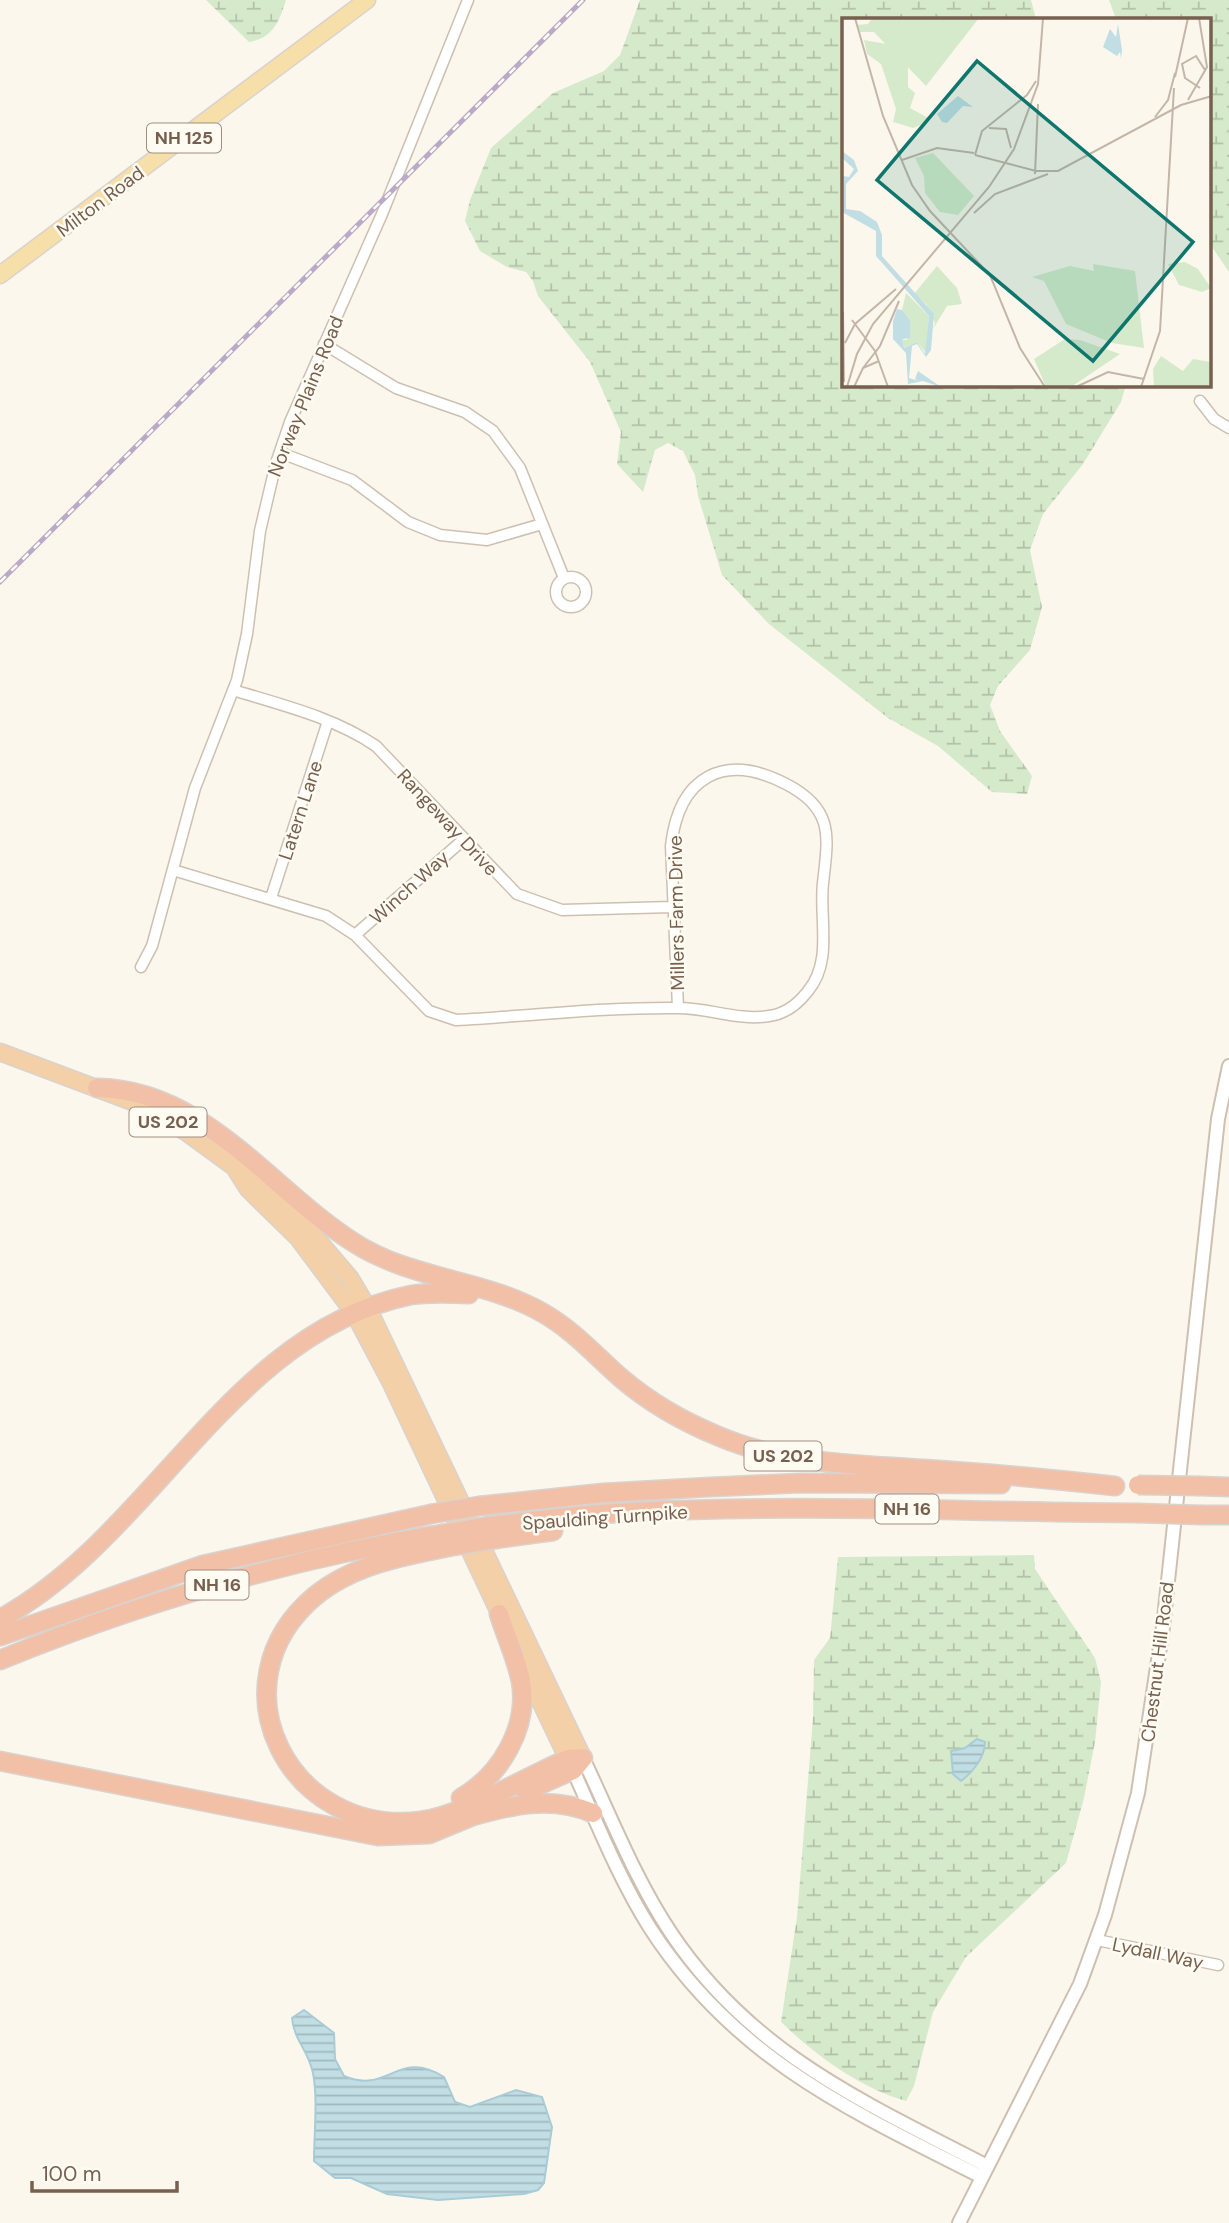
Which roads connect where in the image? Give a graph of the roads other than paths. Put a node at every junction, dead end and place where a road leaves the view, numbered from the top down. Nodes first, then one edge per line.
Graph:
1 (368, 0) edge
2 (468, 0) edge
3 (0, 275) edge
4 (324, 344) junction
5 (1200, 401) dead end
6 (1229, 428) edge
7 (281, 453) junction
8 (542, 524) junction
9 (564, 578) dead end
10 (233, 690) junction
11 (328, 721) junction
12 (463, 840) junction
13 (173, 870) junction
14 (271, 898) junction
15 (672, 907) junction
16 (355, 935) junction
17 (141, 967) dead end
18 (678, 1008) junction
19 (0, 1052) edge
20 (1229, 1066) edge
21 (97, 1088) junction
22 (497, 1295) junction
23 (361, 1310) junction
24 (1115, 1486) junction
25 (1229, 1487) edge
26 (1229, 1515) edge
27 (445, 1541) junction
28 (499, 1614) junction
29 (0, 1619) edge
30 (0, 1636) edge
31 (0, 1660) edge
32 (0, 1761) edge
33 (575, 1762) junction
34 (593, 1813) junction
35 (469, 1817) junction
36 (399, 1822) junction
37 (1097, 1940) junction
38 (1218, 1965) dead end
39 (985, 2172) junction
40 (959, 2223) edge

1 - 3 main road, Milton Road / NH 125
2 - 4 street, Norway Plains Road
4 - 7 street, Norway Plains Road
4 - 8 street
5 - 6 street
7 - 8 street
7 - 10 street, Norway Plains Road
8 - 9 street
10 - 11 street, Rangeway Drive
10 - 13 street, Norway Plains Road
11 - 12 street, Rangeway Drive
11 - 14 street, Latern Lane
12 - 15 street, Rangeway Drive
12 - 16 street, Winch Way
13 - 14 street, Millers Farm Drive
13 - 17 street, Norway Plains Road
14 - 16 street, Millers Farm Drive
15 - 18 street, Millers Farm Drive
15 - 18 street, Millers Farm Drive
16 - 18 street, Millers Farm Drive
19 - 21 highway, US 202
20 - 37 street, Chestnut Hill Road
21 - 22 highway, US 202
21 - 23 highway, US 202
22 - 23 highway
22 - 24 highway, US 202
23 - 28 highway
23 - 29 highway
23 - 33 highway
24 - 25 highway, Spaulding Turnpike / NH 16, bridge
24 - 30 highway, Spaulding Turnpike / NH 16, bridge
26 - 27 highway, Spaulding Turnpike / NH 16, bridge
27 - 31 highway, Spaulding Turnpike / NH 16
27 - 36 highway
28 - 33 highway
28 - 36 highway
32 - 35 highway
33 - 34 street
33 - 35 highway
33 - 36 highway
33 - 39 street
34 - 35 highway
34 - 39 street
37 - 38 street, Lydall Way
37 - 39 street, Chestnut Hill Road
39 - 40 street, Chestnut Hill Road

